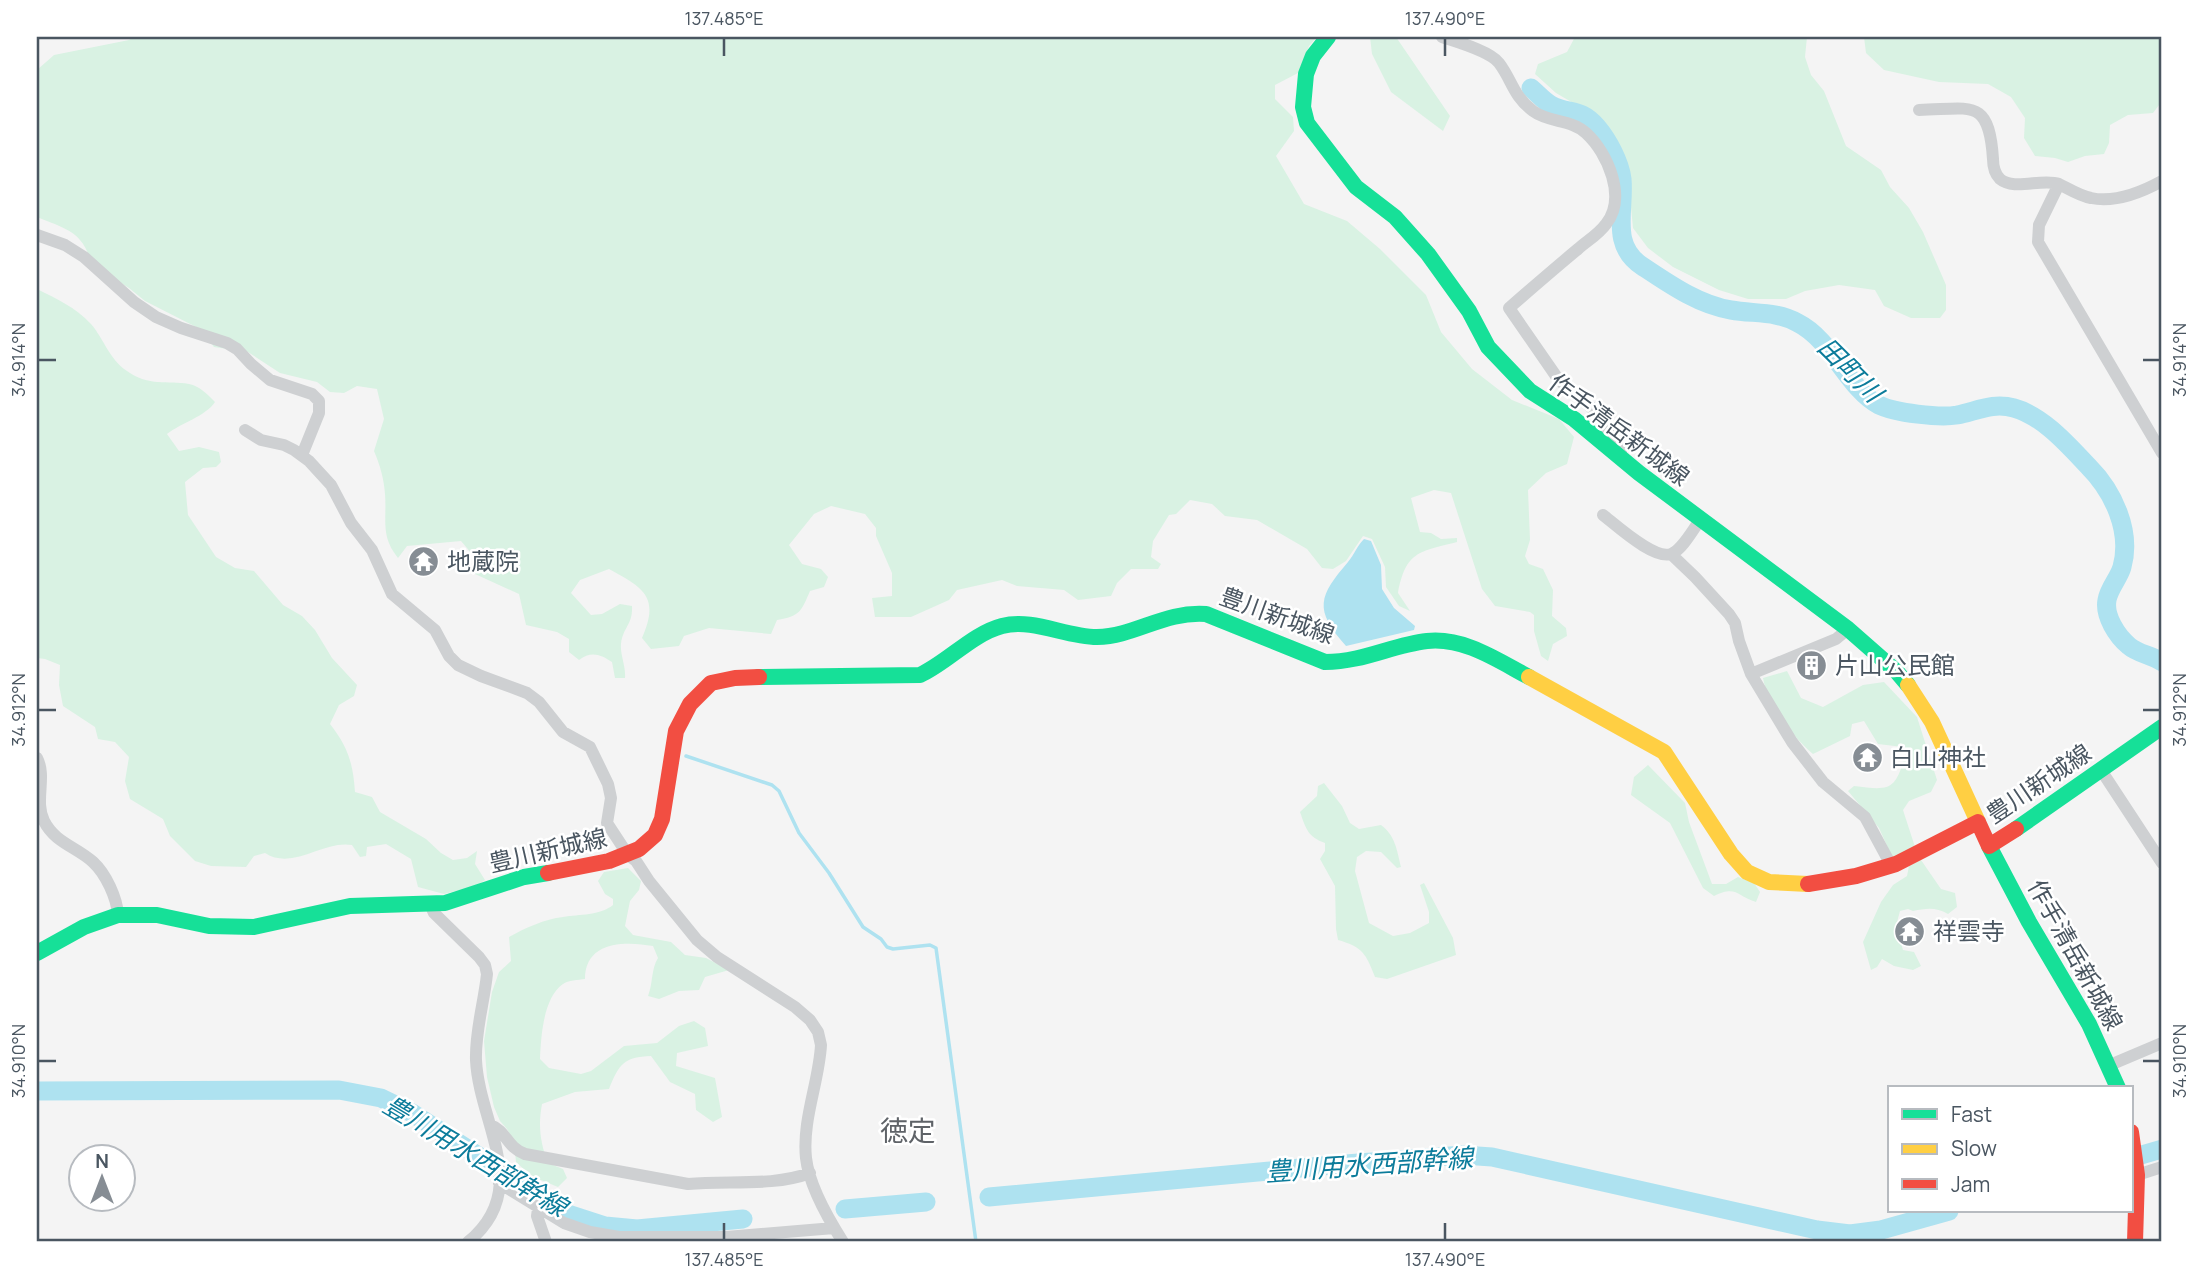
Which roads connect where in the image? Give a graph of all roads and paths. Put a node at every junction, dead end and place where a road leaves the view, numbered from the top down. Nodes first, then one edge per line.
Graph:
1 (1328, 37) edge
2 (1442, 37) edge
3 (1919, 110) dead end
4 (2162, 181) edge
5 (2059, 184) junction
6 (37, 235) edge
7 (245, 430) dead end
8 (2162, 453) edge
9 (302, 455) junction
10 (1621, 459) junction
11 (1603, 515) dead end
12 (1701, 519) junction
13 (1672, 555) junction
14 (1848, 629) junction
15 (1751, 674) junction
16 (2162, 727) edge
17 (37, 758) edge
18 (2101, 770) junction
19 (1978, 822) junction
20 (1989, 846) junction
21 (628, 855) junction
22 (2162, 863) edge
23 (1892, 867) junction
24 (430, 904) junction
25 (118, 915) junction
26 (37, 953) edge
27 (2162, 1043) edge
28 (2110, 1065) junction
29 (2117, 1086) edge
30 (490, 1124) junction
31 (2132, 1139) edge
32 (2162, 1167) edge
33 (2137, 1172) junction
34 (810, 1173) junction
35 (500, 1181) junction
36 (538, 1209) junction
37 (834, 1228) junction
38 (468, 1242) edge
39 (546, 1242) edge
40 (844, 1242) edge
41 (2136, 1242) edge

1 - 10 main road, 作手清岳新城線
2 - 10 street
3 - 5 street
4 - 5 street
5 - 8 street
6 - 9 street
7 - 9 street
9 - 21 street
10 - 12 main road, 作手清岳新城線
11 - 13 street
12 - 13 street
12 - 14 main road, 作手清岳新城線
13 - 15 street
14 - 15 street
14 - 19 main road, 作手清岳新城線
15 - 23 street
16 - 18 main road, 豊川新城線
17 - 25 street
18 - 20 main road, 豊川新城線
18 - 22 street
19 - 20 main road, 豊川新城線
19 - 23 main road, 豊川新城線
20 - 28 main road, 作手清岳新城線
21 - 23 main road, 豊川新城線
21 - 24 main road, 豊川新城線
21 - 34 street
24 - 25 main road, 豊川新城線
24 - 30 street
25 - 26 main road, 豊川新城線
27 - 28 street
28 - 29 main road, 作手清岳新城線
30 - 34 street
30 - 35 street
31 - 33 main road
32 - 33 street
33 - 41 main road
34 - 37 street
35 - 36 street
35 - 38 street
36 - 37 street
36 - 39 street
37 - 40 street

